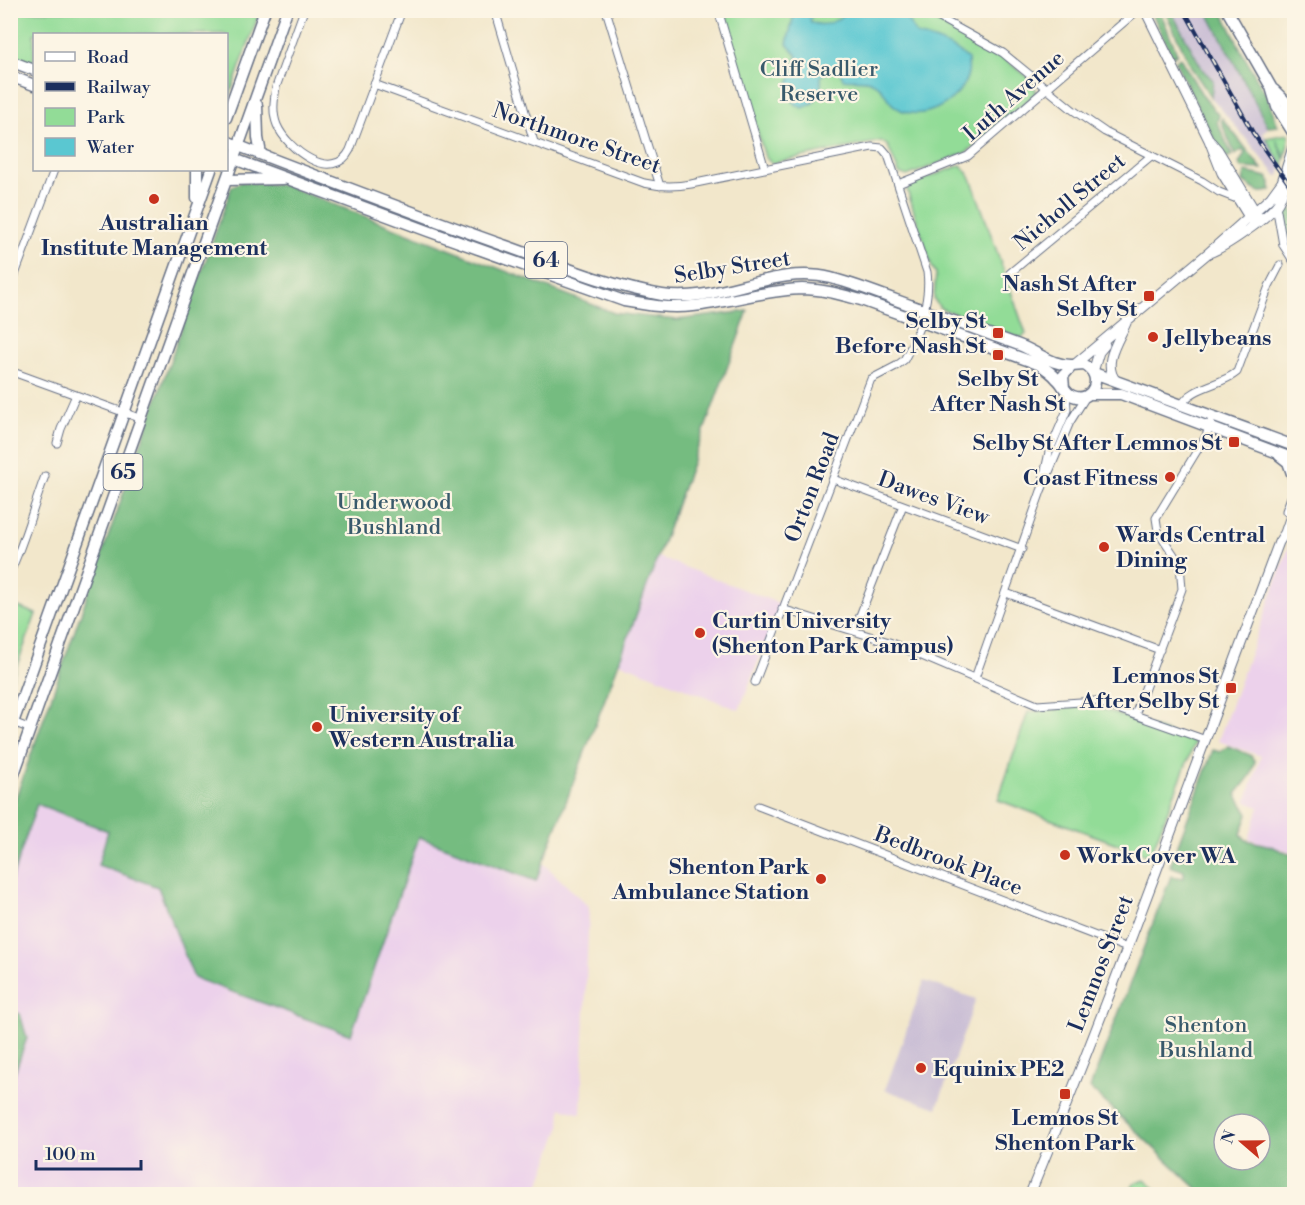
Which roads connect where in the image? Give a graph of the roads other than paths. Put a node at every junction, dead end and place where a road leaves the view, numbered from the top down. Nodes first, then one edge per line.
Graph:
1 (265, 10) edge
2 (288, 10) edge
3 (304, 10) edge
4 (402, 10) edge
5 (495, 10) edge
6 (606, 10) edge
7 (718, 10) edge
8 (925, 10) edge
9 (943, 10) edge
10 (1138, 10) edge
11 (1145, 10) edge
12 (1227, 10) edge
13 (940, 19) junction
14 (10, 61) edge
15 (33, 70) edge
16 (10, 76) edge
17 (374, 84) junction
18 (33, 85) edge
19 (1271, 87) junction
20 (1047, 89) junction
21 (256, 98) junction
22 (228, 114) edge
23 (1294, 119) edge
24 (1294, 134) edge
25 (228, 142) edge
26 (534, 142) junction
27 (1294, 144) edge
28 (239, 146) junction
29 (878, 147) joint
30 (261, 154) junction
31 (1151, 156) junction
32 (230, 158) edge
33 (1294, 164) edge
34 (765, 169) junction
35 (54, 171) edge
36 (197, 171) edge
37 (211, 171) edge
38 (289, 179) junction
39 (227, 180) junction
40 (897, 184) junction
41 (660, 186) junction
42 (367, 195) junction
43 (1242, 197) junction
44 (1272, 203) junction
45 (363, 207) junction
46 (197, 210) junction
47 (1256, 218) junction
48 (1275, 239) dead end
49 (499, 243) junction
50 (1286, 251) junction
51 (495, 255) junction
52 (1294, 262) edge
53 (1280, 265) dead end
54 (1010, 273) dead end
55 (821, 276) junction
56 (10, 288) edge
57 (820, 291) junction
58 (924, 310) junction
59 (920, 321) junction
60 (1127, 321) junction
61 (1074, 365) junction
62 (10, 371) edge
63 (1094, 373) junction
64 (1116, 381) junction
65 (1065, 389) junction
66 (1088, 394) junction
67 (76, 395) junction
68 (1182, 405) junction
69 (125, 413) junction
70 (1213, 416) junction
71 (142, 419) junction
72 (1209, 428) junction
73 (57, 443) dead end
74 (1294, 446) edge
75 (1276, 453) junction
76 (1294, 459) edge
77 (45, 476) dead end
78 (833, 479) junction
79 (1294, 479) edge
80 (1041, 492) junction
81 (1294, 492) edge
82 (903, 505) junction
83 (1294, 507) edge
84 (1279, 542) junction
85 (1022, 549) junction
86 (10, 572) edge
87 (1006, 593) junction
88 (782, 609) junction
89 (854, 631) junction
90 (1161, 650) junction
91 (975, 678) junction
92 (755, 682) dead end
93 (1135, 715) junction
94 (12, 725) edge
95 (31, 729) junction
96 (1206, 740) junction
97 (10, 785) edge
98 (758, 806) dead end
99 (1127, 948) junction
100 (1030, 1194) edge

1 - 22 main road
2 - 21 main road, 65
3 - 17 street
4 - 17 street
5 - 26 street
6 - 41 street
7 - 34 street
8 - 13 street
9 - 13 street
10 - 20 street, Luth Avenue
11 - 43 street
12 - 19 main road
13 - 20 street
14 - 15 main road
16 - 18 main road
17 - 26 street, Northmore Street
19 - 23 main road
19 - 24 main road
20 - 31 street
20 - 40 street, Luth Avenue
21 - 28 main road, 65
21 - 30 main road
25 - 28 main road, Selby Street / 64
26 - 41 street, Northmore Street
27 - 44 street
28 - 30 main road, Selby Street / 64
28 - 32 main road, 65
29 - 34 street, Northmore Street
29 - 40 street, Orton Road
30 - 42 main road, Selby Street / 64
31 - 43 street
31 - 54 street, Nicholl Street
32 - 38 main road, Selby Street / 64
32 - 39 main road, 65
33 - 44 street
34 - 41 street, Northmore Street
35 - 56 street
36 - 46 main road
37 - 46 main road, 65
38 - 39 main road
38 - 45 main road, Selby Street / 64
39 - 71 main road, 65
40 - 58 street, Orton Road
42 - 45 main road
42 - 49 main road, Selby Street / 64
43 - 44 street
43 - 47 street
44 - 47 street
44 - 50 street
45 - 51 main road, Selby Street / 64
46 - 69 main road, 65
47 - 60 street
48 - 50 street
49 - 51 main road
49 - 55 main road, Selby Street / 64
50 - 52 street
51 - 57 main road, Selby Street / 64
53 - 68 street
55 - 57 main road
55 - 58 main road, Selby Street / 64
57 - 59 main road, Selby Street / 64
58 - 59 street, Orton Road
58 - 61 main road, Selby Street / 64
59 - 65 main road, Selby Street / 64
59 - 78 street, Orton Road
60 - 61 street
60 - 63 street
60 - 64 street
61 - 63 main road, 64
61 - 65 main road
62 - 67 street
63 - 64 main road
63 - 66 main road
64 - 68 main road
65 - 66 main road
65 - 80 street
66 - 72 main road
66 - 80 street
67 - 69 street
67 - 73 street
68 - 70 main road
69 - 71 street
69 - 94 main road, 65
70 - 72 street
70 - 74 main road
71 - 95 main road, 65
72 - 75 main road
72 - 90 street
75 - 76 main road
75 - 79 main road
77 - 86 street
78 - 82 street, Dawes View
78 - 88 street, Orton Road
80 - 85 street
81 - 84 street, Lemnos Street
82 - 85 street, Dawes View
82 - 89 street
83 - 84 street, Lemnos Street
84 - 96 street, Lemnos Street
85 - 87 street
87 - 90 street
87 - 91 street
88 - 89 street
88 - 92 street, Orton Road
89 - 91 street
90 - 93 street
91 - 93 street
93 - 96 street
94 - 95 street
95 - 97 main road, 65
96 - 99 street, Lemnos Street
98 - 99 street, Bedbrook Place
99 - 100 street, Lemnos Street

